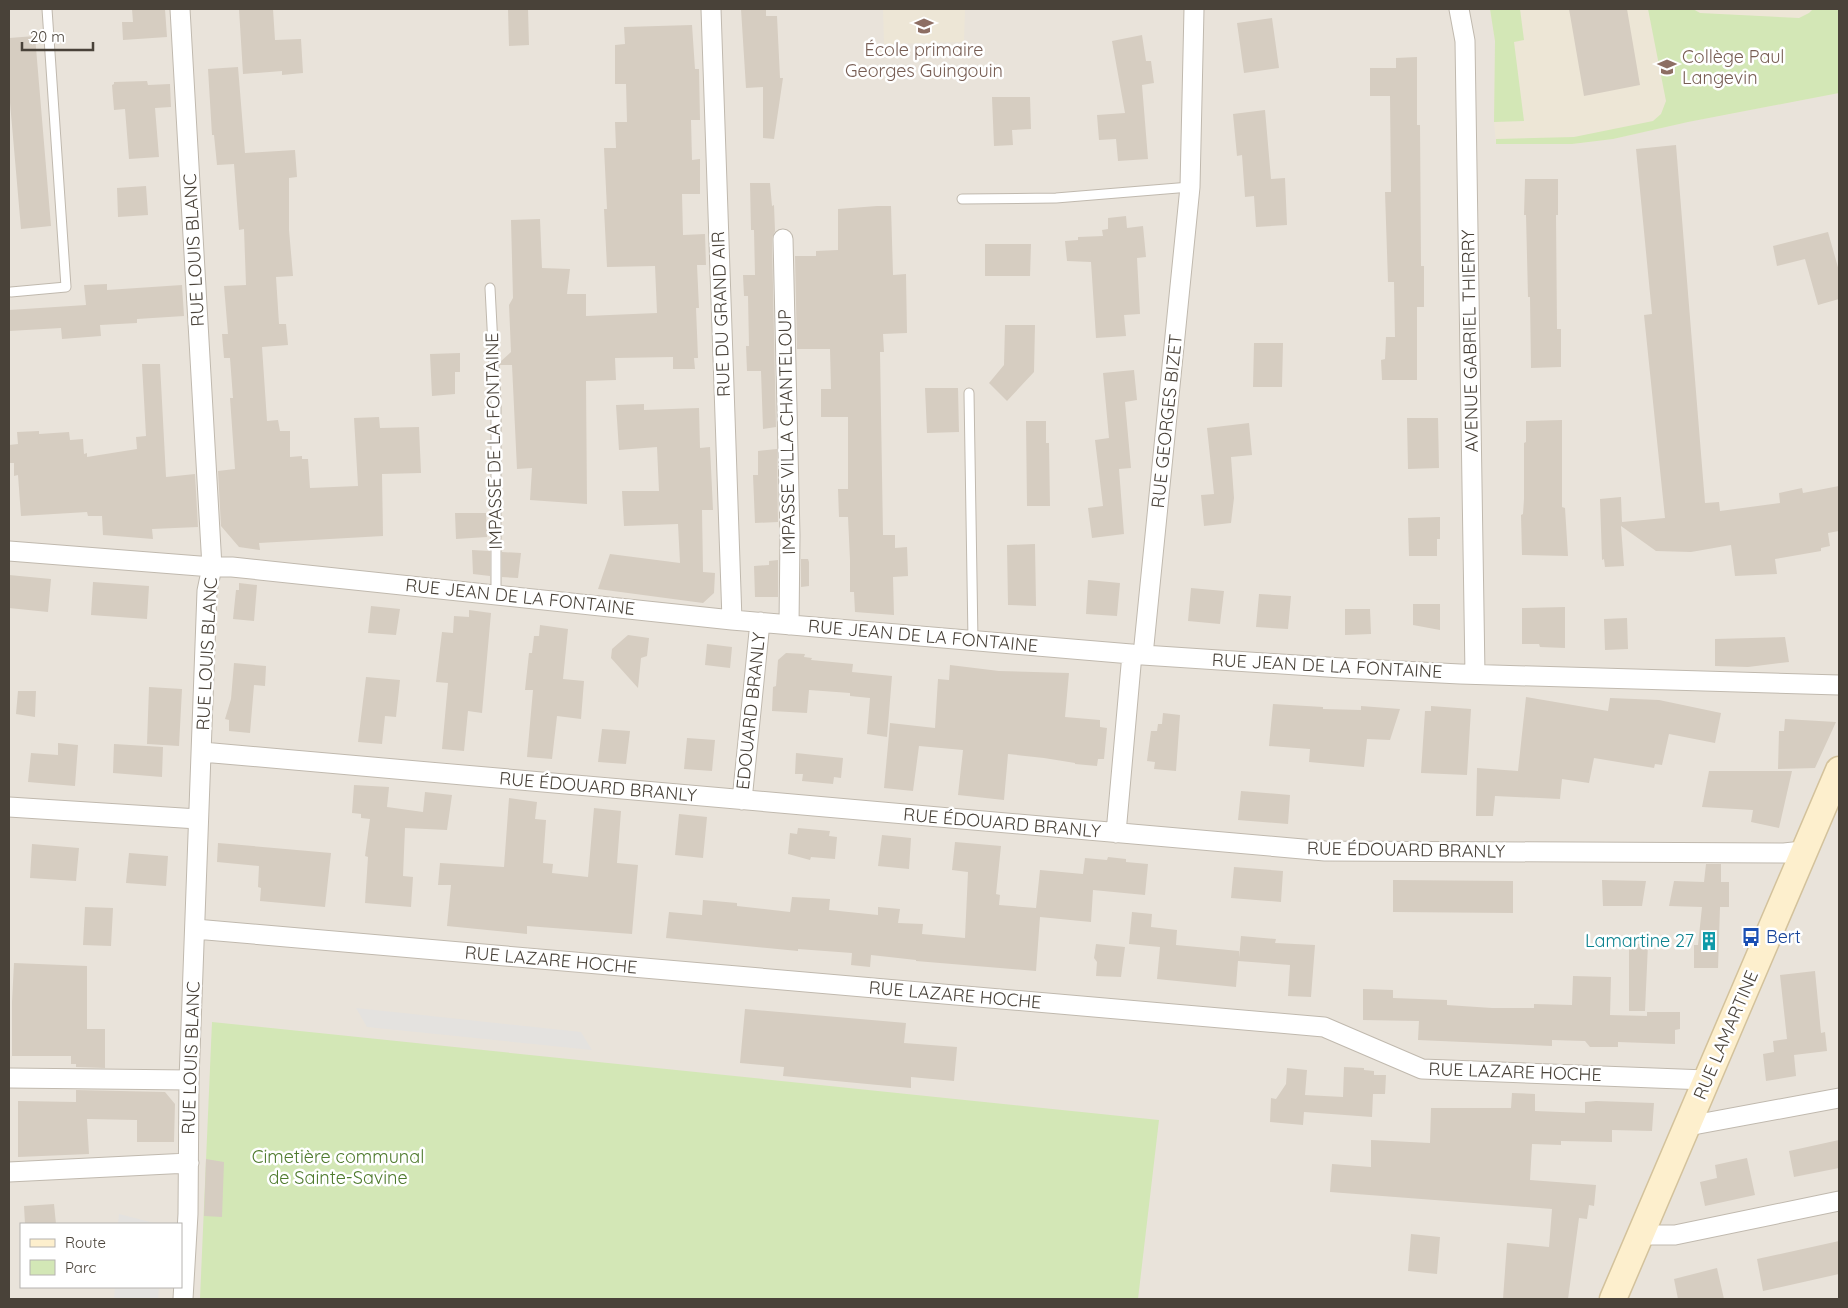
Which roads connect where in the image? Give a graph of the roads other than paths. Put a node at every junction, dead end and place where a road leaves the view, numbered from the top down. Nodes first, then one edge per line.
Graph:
1 (47, 9) edge
2 (180, 9) edge
3 (711, 9) edge
4 (1194, 9) edge
5 (1459, 9) edge
6 (1190, 187) junction
7 (962, 198) dead end
8 (783, 239) dead end
9 (490, 288) dead end
10 (11, 292) dead end
11 (969, 393) dead end
12 (9, 551) edge
13 (212, 567) junction
14 (496, 595) junction
15 (732, 620) junction
16 (760, 622) junction
17 (789, 625) junction
18 (973, 640) junction
19 (1138, 654) junction
20 (1475, 674) junction
21 (1839, 685) edge
22 (202, 752) junction
23 (1839, 770) edge
24 (742, 800) junction
25 (9, 807) edge
26 (198, 819) junction
27 (1116, 833) junction
28 (1803, 851) junction
29 (195, 929) junction
30 (9, 1078) edge
31 (190, 1080) junction
32 (1706, 1080) junction
33 (1839, 1098) edge
34 (1688, 1126) junction
35 (189, 1163) junction
36 (9, 1172) edge
37 (1839, 1201) edge
38 (1641, 1234) junction
39 (183, 1299) edge
40 (1613, 1299) edge

1 - 10 lane
2 - 13 street, RUE LOUIS BLANC
3 - 15 street, RUE DU GRAND AIR
4 - 6 street, RUE GEORGES BIZET
5 - 20 street, AVENUE GABRIEL THIERRY
6 - 7 lane
6 - 19 street, RUE GEORGES BIZET
8 - 17 street, IMPASSE VILLA CHANTELOUP
9 - 14 lane, IMPASSE DE LA FONTAINE
11 - 18 lane
12 - 13 street, RUE JEAN DE LA FONTAINE
13 - 14 street, RUE JEAN DE LA FONTAINE
13 - 22 street, RUE LOUIS BLANC
14 - 15 street, RUE JEAN DE LA FONTAINE
15 - 16 street, RUE JEAN DE LA FONTAINE
16 - 17 street, RUE JEAN DE LA FONTAINE
16 - 24 street, EDOUARD BRANLY
17 - 18 street, RUE JEAN DE LA FONTAINE
18 - 19 street, RUE JEAN DE LA FONTAINE
19 - 20 street, RUE JEAN DE LA FONTAINE
19 - 27 street
20 - 21 street, RUE JEAN DE LA FONTAINE
22 - 24 street, RUE ÉDOUARD BRANLY
22 - 26 street, RUE LOUIS BLANC
23 - 28 street, RUE LAMARTINE
24 - 27 street, RUE ÉDOUARD BRANLY
25 - 26 street
26 - 29 street, RUE LOUIS BLANC
27 - 28 street, RUE ÉDOUARD BRANLY
28 - 32 street, RUE LAMARTINE
29 - 31 street, RUE LOUIS BLANC
29 - 32 street, RUE LAZARE HOCHE
30 - 31 street
31 - 35 street, RUE LOUIS BLANC
32 - 34 street, RUE LAMARTINE
33 - 34 street
34 - 38 street, RUE LAMARTINE
35 - 36 street
35 - 39 street, RUE LOUIS BLANC
37 - 38 street
38 - 40 street, RUE LAMARTINE

